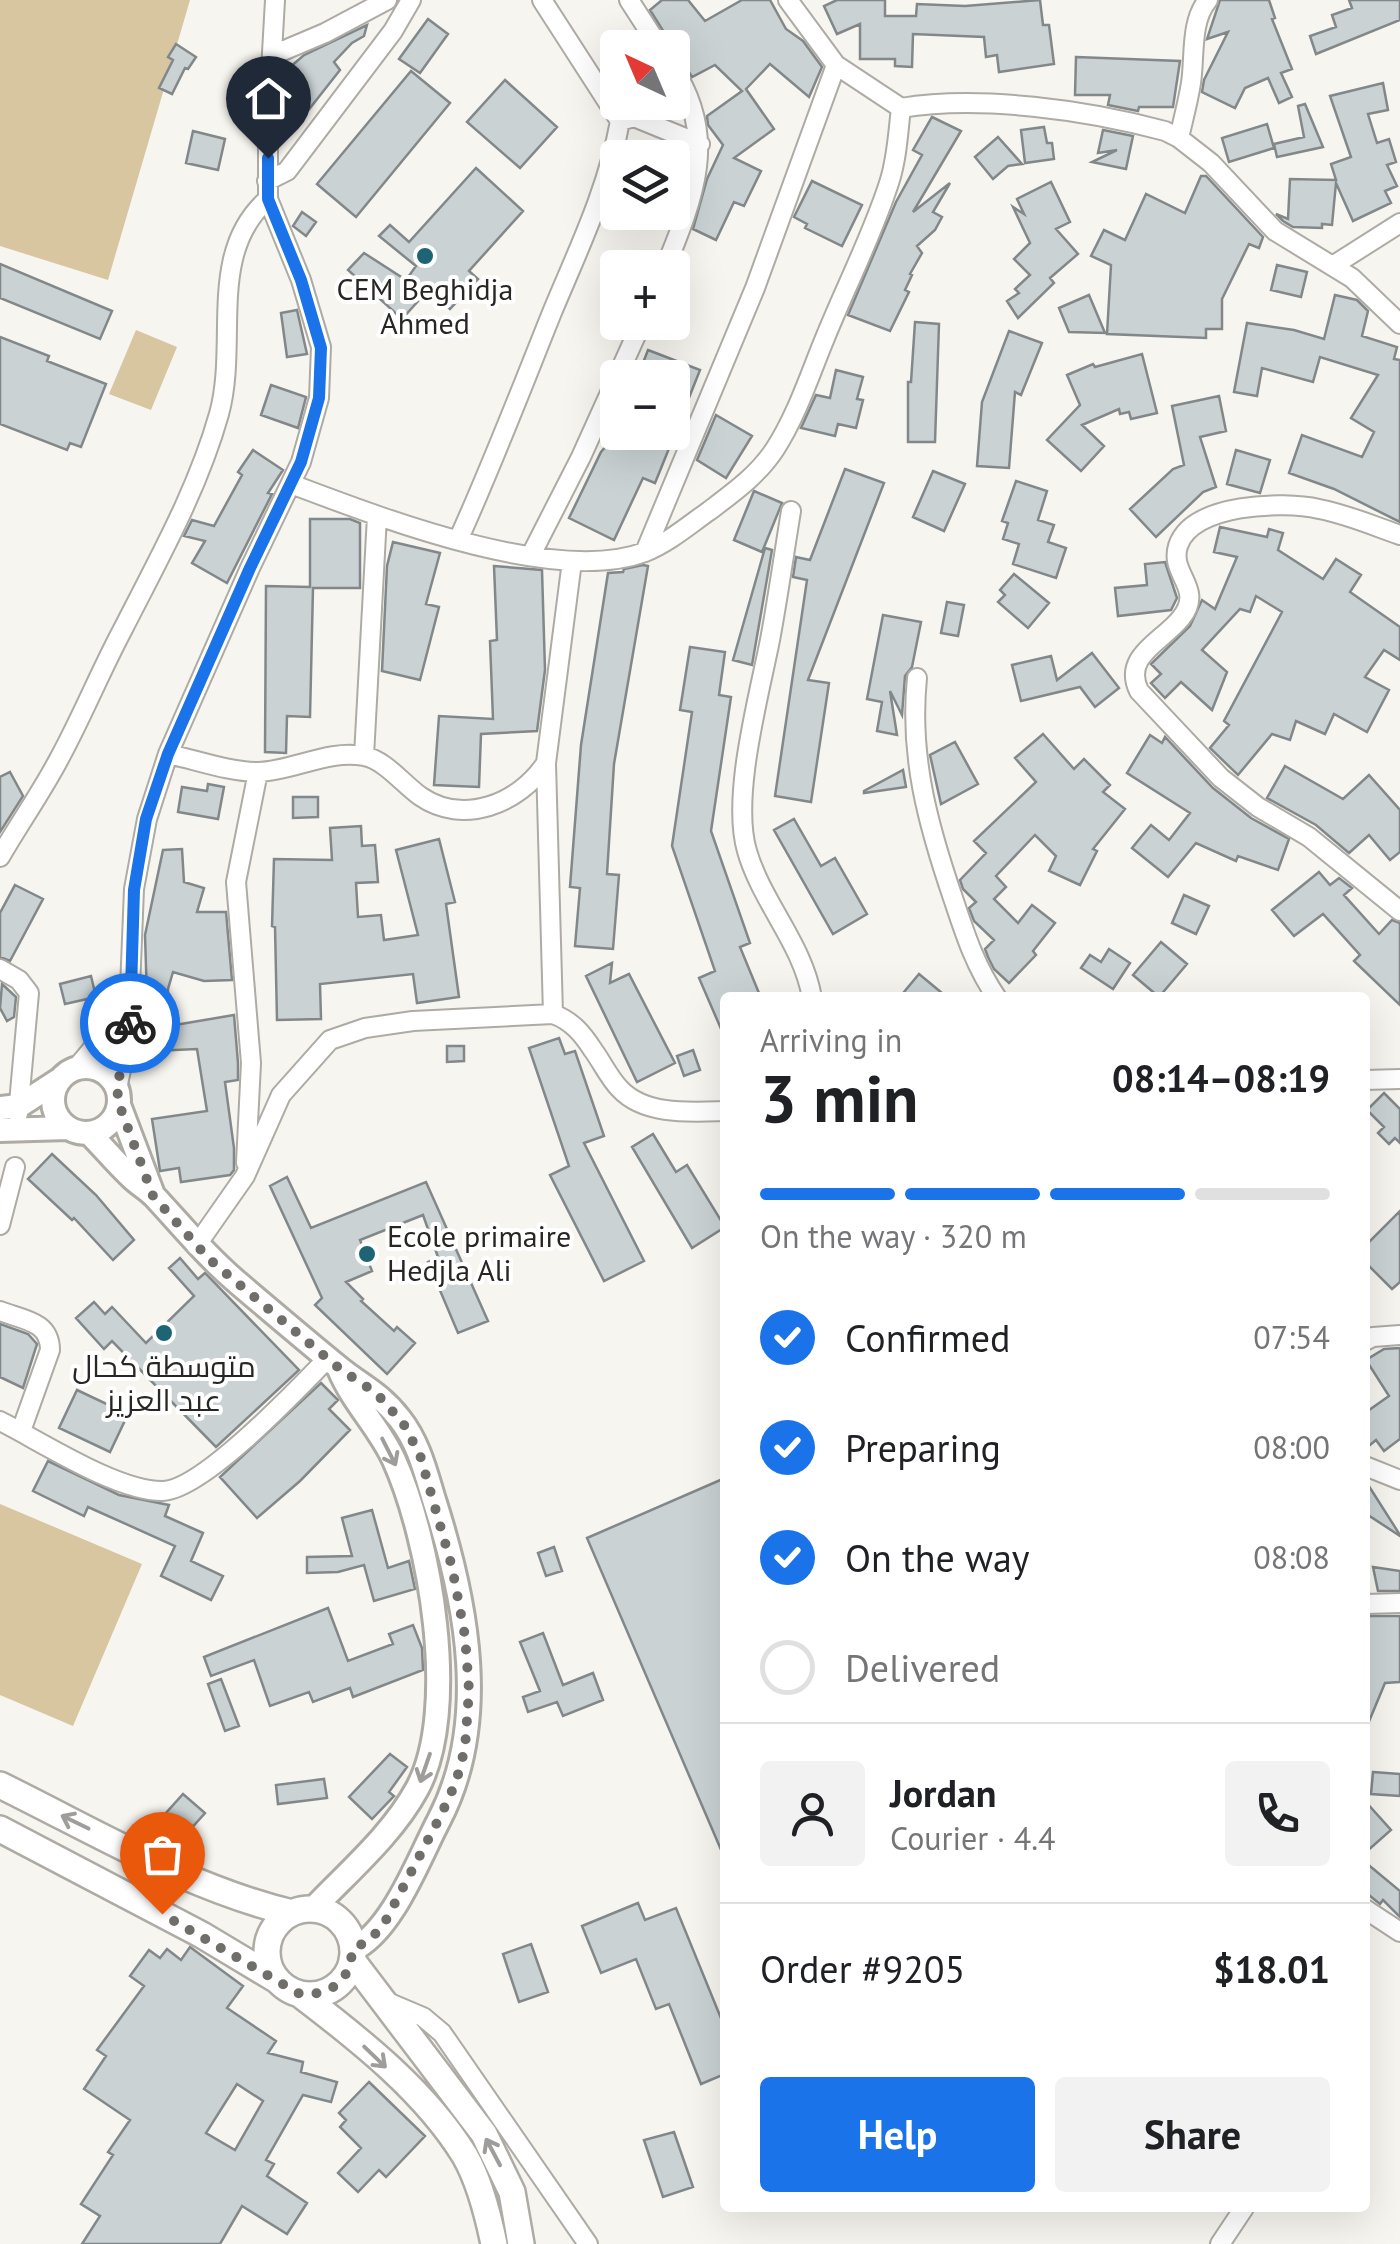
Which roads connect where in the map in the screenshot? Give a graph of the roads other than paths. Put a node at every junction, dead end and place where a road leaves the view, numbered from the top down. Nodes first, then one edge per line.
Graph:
1 (275, 0) edge
2 (387, 0) edge
3 (411, 0) edge
4 (542, 0) edge
5 (629, 0) edge
6 (788, 0) edge
7 (1208, 0) edge
8 (648, 30) edge
9 (272, 55) junction
10 (836, 65) junction
11 (690, 102) edge
12 (901, 108) junction
13 (620, 121) junction
14 (1180, 138) junction
15 (700, 144) junction
16 (268, 190) junction
17 (1400, 223) edge
18 (671, 250) edge
19 (1334, 265) junction
20 (1400, 324) edge
21 (634, 340) edge
22 (291, 484) junction
23 (791, 511) dead end
24 (378, 516) junction
25 (1400, 536) edge
26 (458, 538) junction
27 (644, 552) junction
28 (531, 555) junction
29 (572, 561) junction
30 (917, 678) dead end
31 (168, 754) junction
32 (364, 756) junction
33 (546, 764) junction
34 (258, 772) junction
35 (0, 857) edge
36 (1400, 911) edge
37 (0, 968) edge
38 (810, 992) edge
39 (994, 992) edge
40 (131, 1002) junction
41 (553, 1014) junction
42 (68, 1073) junction
43 (1400, 1079) edge
44 (1370, 1080) edge
45 (118, 1096) junction
46 (10, 1107) edge
47 (720, 1111) edge
48 (8, 1130) edge
49 (79, 1130) junction
50 (15, 1167) dead end
51 (245, 1176) junction
52 (153, 1196) junction
53 (0, 1225) edge
54 (196, 1246) junction
55 (0, 1311) edge
56 (1400, 1335) edge
57 (1370, 1339) edge
58 (334, 1364) junction
59 (0, 1422) edge
60 (21, 1432) junction
61 (1370, 1468) edge
62 (1400, 1480) edge
63 (1400, 1603) edge
64 (1370, 1604) edge
65 (0, 1785) edge
66 (0, 1829) edge
67 (302, 1911) junction
68 (1370, 1913) edge
69 (1400, 1932) edge
70 (352, 1955) junction
71 (277, 1980) junction
72 (300, 1994) junction
73 (379, 1998) junction
74 (1241, 2212) edge
75 (494, 2244) edge
76 (521, 2244) edge
77 (588, 2244) edge
78 (1220, 2244) edge

1 - 9 street
2 - 9 street
3 - 16 street
4 - 13 street
5 - 8 street
6 - 10 street
7 - 14 street
9 - 16 street
10 - 12 street
10 - 27 street
11 - 15 street
12 - 14 street
12 - 27 street
13 - 15 street
13 - 26 street
14 - 19 street
15 - 18 street
16 - 22 street
16 - 35 street
17 - 19 street
19 - 20 street
21 - 28 street
22 - 24 street
22 - 31 street
23 - 38 street
24 - 26 street
24 - 32 street
25 - 36 street
26 - 28 street
27 - 29 street
28 - 29 street
29 - 33 street
30 - 39 street
31 - 34 street
31 - 40 street
32 - 33 street
32 - 34 street
33 - 41 street
34 - 51 street
37 - 46 street
40 - 42 street
40 - 45 street
41 - 47 street
41 - 51 street
42 - 45 street
42 - 46 street
42 - 49 street
43 - 44 street
45 - 49 street
45 - 52 street
46 - 48 street
48 - 49 street
49 - 52 street
50 - 53 street
51 - 54 street
52 - 54 street
54 - 58 street
55 - 60 street
56 - 57 street
58 - 60 street
58 -> 67 street
58 - 70 street
59 - 60 street
61 - 62 street
63 - 64 street
67 -> 65 main road
66 - 71 main road
67 - 70 main road
67 - 71 main road
68 - 69 street
70 - 72 main road
70 - 73 main road
71 - 72 main road
72 -> 75 main road
76 -> 73 main road
73 - 77 street
74 - 78 street

